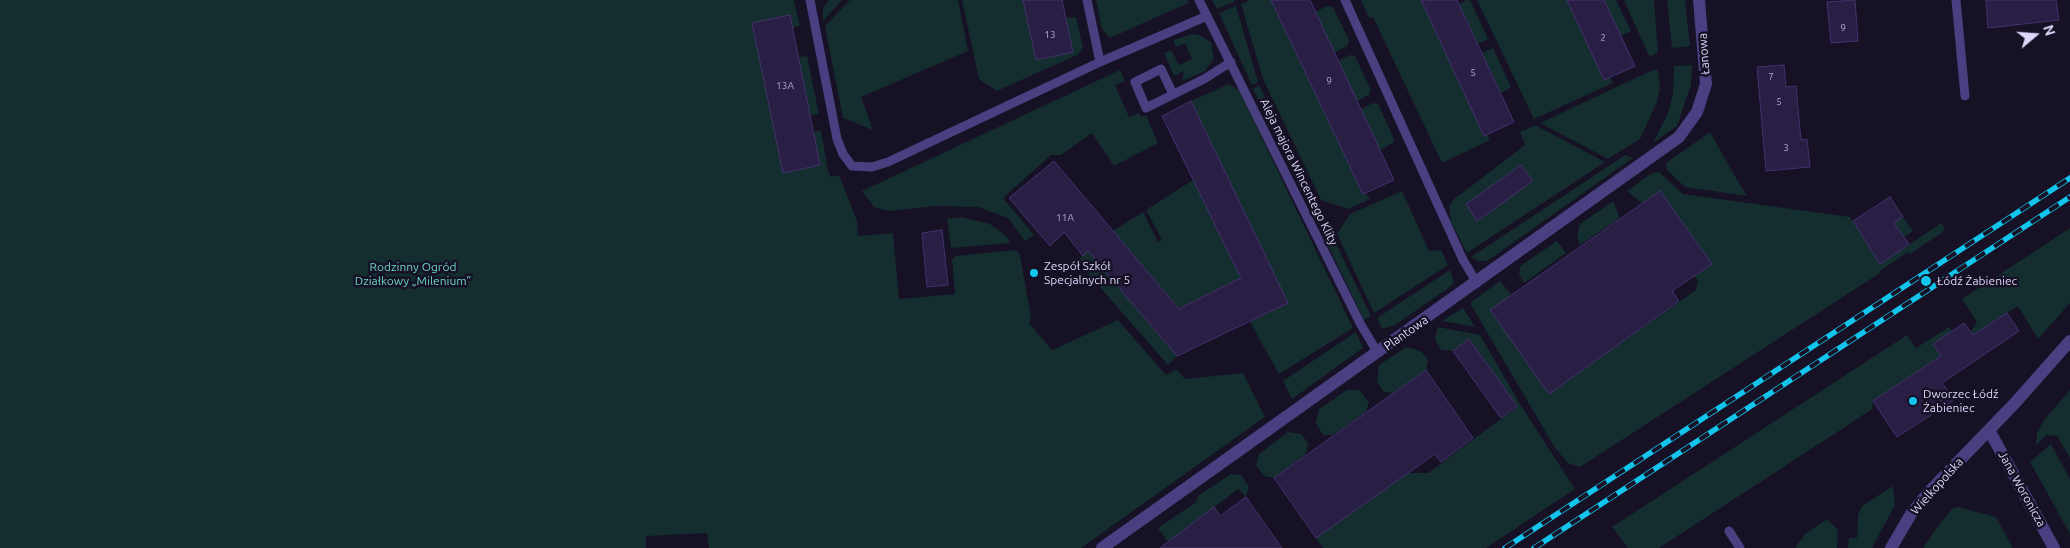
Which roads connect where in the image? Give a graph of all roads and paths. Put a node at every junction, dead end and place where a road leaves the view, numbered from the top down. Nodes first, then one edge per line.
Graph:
1 (810, 0) edge
2 (1087, 0) edge
3 (1200, 0) edge
4 (1345, 0) edge
5 (1700, 0) edge
6 (1956, 0) edge
7 (1207, 16) junction
8 (1100, 62) junction
9 (1231, 62) junction
10 (1173, 94) junction
11 (1965, 96) dead end
12 (1700, 106) joint
13 (1477, 283) junction
14 (2070, 341) edge
15 (1378, 353) junction
16 (1989, 430) junction
17 (1729, 531) dead end
18 (1102, 548) edge
19 (1740, 548) edge
20 (1891, 548) edge
21 (2054, 548) edge

1 - 8 lane
2 - 8 lane
3 - 7 lane, Aleja majora Wincentego Klity
4 - 13 lane
5 - 12 street, Łanowa
6 - 11 lane
7 - 8 lane
7 - 9 lane, Aleja majora Wincentego Klity
9 - 10 lane
9 - 15 lane, Aleja majora Wincentego Klity
10 - 10 lane
12 - 13 street, Plantowa
13 - 15 street, Plantowa
14 - 16 street, Wielkopolska
15 - 18 street, Plantowa
16 - 20 street, Wielkopolska
16 - 21 street, Jana Woronicza
17 - 19 lane

